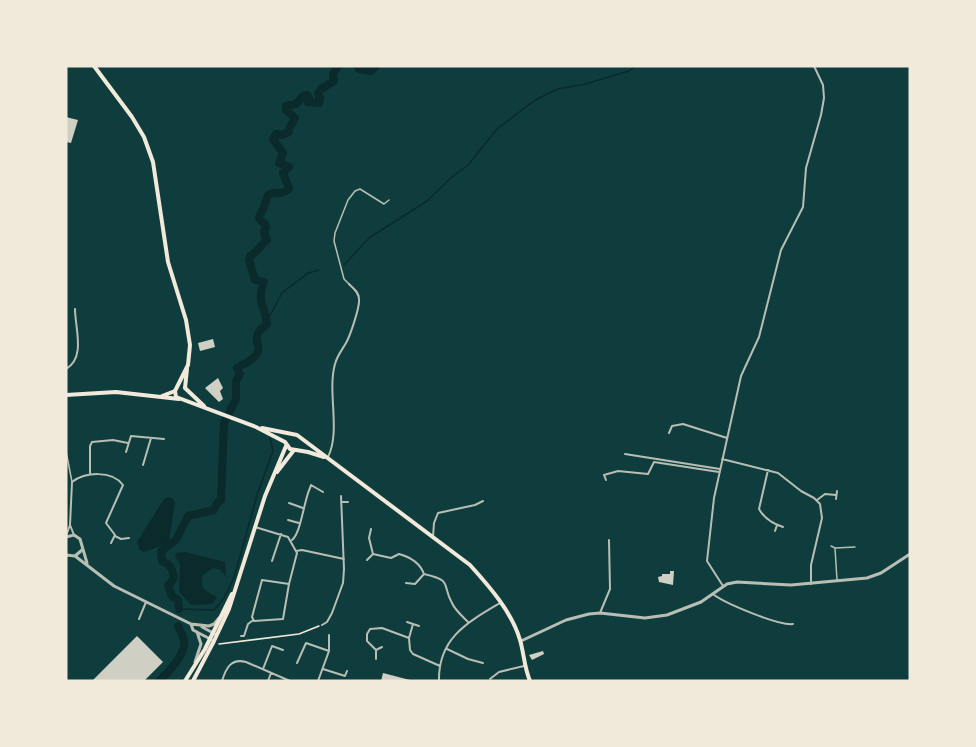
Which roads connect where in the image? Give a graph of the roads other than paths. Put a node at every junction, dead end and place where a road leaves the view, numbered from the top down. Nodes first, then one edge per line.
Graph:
1 (94, 66) edge
2 (814, 66) edge
3 (389, 200) dead end
4 (348, 284) joint
5 (75, 309) dead end
6 (75, 322) junction
7 (68, 323) dead end
8 (187, 368) junction
9 (66, 369) edge
10 (177, 389) junction
11 (187, 389) junction
12 (66, 395) edge
13 (162, 396) junction
14 (179, 399) junction
15 (185, 399) junction
16 (205, 406) junction
17 (258, 428) junction
18 (669, 433) dead end
19 (291, 434) junction
20 (151, 438) junction
21 (727, 438) junction
22 (164, 439) dead end
23 (301, 439) junction
24 (128, 444) junction
25 (286, 444) junction
26 (295, 450) junction
27 (66, 451) edge
28 (126, 453) dead end
29 (625, 454) dead end
30 (325, 458) junction
31 (722, 459) junction
32 (143, 465) dead end
33 (768, 470) junction
34 (719, 471) junction
35 (90, 473) junction
36 (275, 475) junction
37 (606, 480) dead end
38 (306, 481) dead end
39 (72, 482) junction
40 (311, 485) junction
41 (323, 492) dead end
42 (836, 495) dead end
43 (341, 496) dead end
44 (66, 497) edge
45 (71, 497) junction
46 (817, 500) junction
47 (483, 501) dead end
48 (342, 502) junction
49 (348, 502) dead end
50 (289, 503) dead end
51 (303, 508) junction
52 (760, 511) junction
53 (755, 513) dead end
54 (288, 520) dead end
55 (299, 524) junction
56 (70, 525) junction
57 (777, 525) junction
58 (255, 527) junction
59 (783, 527) dead end
60 (371, 529) dead end
61 (775, 531) dead end
62 (281, 534) junction
63 (74, 535) junction
64 (115, 536) junction
65 (66, 537) edge
66 (364, 537) dead end
67 (129, 538) dead end
68 (369, 538) junction
69 (433, 539) junction
70 (292, 540) junction
71 (609, 540) dead end
72 (111, 543) dead end
73 (831, 546) dead end
74 (855, 547) dead end
75 (82, 548) junction
76 (836, 548) junction
77 (296, 551) junction
78 (373, 554) junction
79 (910, 554) edge
80 (67, 556) edge
81 (75, 556) junction
82 (344, 559) junction
83 (367, 560) dead end
84 (272, 561) dead end
85 (87, 565) junction
86 (424, 574) junction
87 (837, 581) junction
88 (406, 583) dead end
89 (289, 584) junction
90 (415, 584) junction
91 (811, 584) junction
92 (723, 586) junction
93 (236, 588) junction
94 (417, 588) dead end
95 (714, 594) junction
96 (146, 603) junction
97 (500, 603) junction
98 (600, 613) junction
99 (220, 616) junction
100 (139, 620) dead end
101 (253, 621) junction
102 (407, 622) dead end
103 (468, 622) junction
104 (191, 624) junction
105 (413, 624) junction
106 (793, 624) dead end
107 (322, 625) road end
108 (201, 626) junction
109 (419, 626) dead end
110 (197, 632) junction
111 (215, 634) junction
112 (329, 635) dead end
113 (241, 636) dead end
114 (410, 638) junction
115 (521, 641) junction
116 (216, 642) junction
117 (267, 644) dead end
118 (272, 646) junction
119 (382, 647) dead end
120 (447, 648) junction
121 (283, 650) dead end
122 (376, 650) junction
123 (329, 651) junction
124 (474, 655) dead end
125 (293, 657) dead end
126 (376, 658) dead end
127 (473, 660) junction
128 (483, 663) dead end
129 (440, 666) junction
130 (524, 666) junction
131 (220, 669) dead end
132 (263, 669) junction
133 (323, 669) junction
134 (191, 670) junction
135 (225, 671) junction
136 (347, 671) dead end
137 (271, 673) junction
138 (345, 676) junction
139 (194, 680) edge
140 (490, 680) edge
141 (185, 681) edge
142 (222, 681) edge
143 (268, 681) edge
144 (290, 681) edge
145 (318, 681) edge
146 (344, 681) edge
147 (439, 681) edge
148 (530, 681) edge

1 - 8 main road
2 - 21 street
3 - 4 lane
4 - 30 street
5 - 6 street
6 - 7 street
6 - 9 street
8 - 10 main road
8 - 11 main road
10 - 11 main road
10 - 13 main road
10 - 14 main road
11 - 15 main road
11 - 16 main road
12 - 13 main road
13 - 14 main road
14 - 15 main road
15 - 16 main road
16 - 17 main road
17 - 19 main road
17 - 25 main road
18 - 21 street
19 - 23 main road
19 - 25 main road
20 - 22 street
20 - 24 street
20 - 32 street
21 - 31 street
23 - 26 main road
23 - 30 main road
24 - 28 street
24 - 35 street
25 - 26 main road
25 - 36 main road
26 - 30 main road
26 - 36 main road
27 - 39 lane
29 - 34 street
30 - 69 main road
31 - 33 street
31 - 34 street
33 - 46 street
33 - 52 street
34 - 37 street
34 - 92 street
35 - 39 street
35 - 64 street
36 - 58 main road
38 - 40 street
39 - 45 street
40 - 41 street
40 - 51 street
42 - 46 street
43 - 48 street
44 - 45 street
45 - 56 street
46 - 91 street
47 - 69 street
48 - 49 street
48 - 82 street
50 - 51 street
51 - 55 street
52 - 53 street
52 - 57 street
54 - 55 street
55 - 70 street
56 - 63 street
56 - 65 street
57 - 59 street
57 - 61 street
58 - 62 street
58 - 93 main road
60 - 68 street
62 - 70 street
62 - 84 street
63 - 65 street
63 - 75 street
64 - 67 street
64 - 72 street
66 - 68 street
68 - 78 street
69 - 97 main road
70 - 77 street
71 - 98 street
73 - 76 lane
74 - 76 lane
75 - 81 street
75 - 85 street
76 - 87 lane
77 - 82 street
77 - 89 street
78 - 83 street
78 - 86 street
79 - 87 street
80 - 81 street
81 - 85 street
82 - 107 street
85 - 96 street
86 - 90 street
86 - 103 street
87 - 91 street
88 - 90 street
89 - 101 street
89 - 101 street
90 - 94 street
91 - 92 street
92 - 95 street
93 - 99 main road
93 - 111 main road
95 - 98 street
95 - 106 street
96 - 100 street
96 - 104 street
97 - 103 street
97 - 115 main road
98 - 115 street
99 - 108 street
99 - 111 main road
101 - 113 street
102 - 105 street
103 - 120 street
104 - 108 street
104 - 110 street
105 - 109 street
105 - 114 street
108 - 111 street
110 - 116 street
110 - 134 street
111 - 116 main road
112 - 123 street
114 - 122 street
114 - 129 street
115 - 130 main road
116 - 134 main road
116 - 139 main road
117 - 118 street
118 - 121 street
118 - 132 street
119 - 122 street
120 - 127 street
120 - 129 street
122 - 126 street
123 - 125 street
123 - 133 street
124 - 127 street
127 - 128 street
129 - 147 street
130 - 140 street
130 - 148 main road
131 - 135 street
132 - 135 street
132 - 137 street
133 - 138 street
133 - 145 street
134 - 141 main road
135 - 142 street
136 - 138 street
137 - 143 street
137 - 144 street
138 - 146 street

